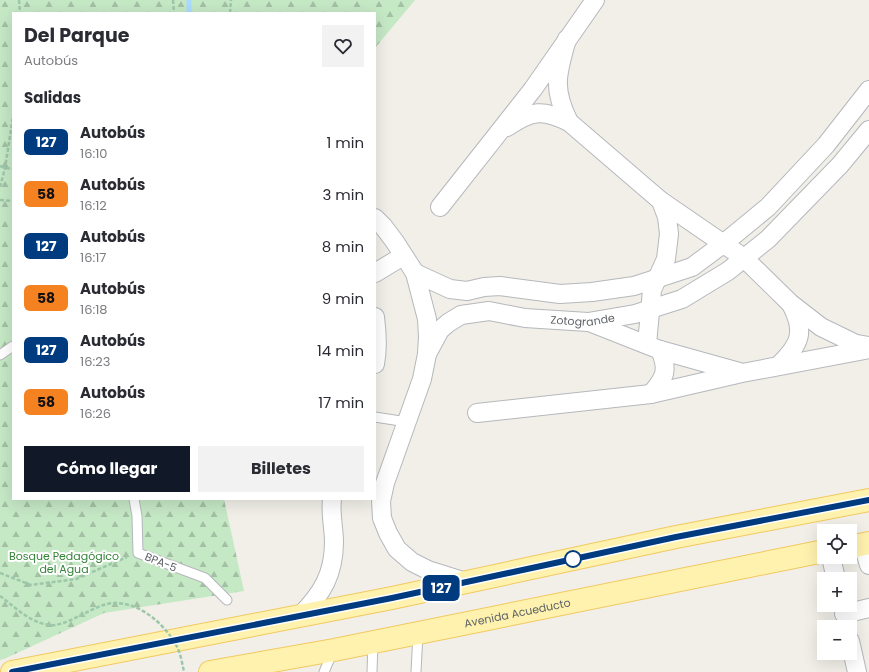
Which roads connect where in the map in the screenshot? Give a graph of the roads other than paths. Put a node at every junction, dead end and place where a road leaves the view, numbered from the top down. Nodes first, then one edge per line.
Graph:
1 (595, 0) edge
2 (568, 39) junction
3 (869, 90) edge
4 (569, 122) junction
5 (869, 130) edge
6 (498, 133) junction
7 (661, 201) junction
8 (440, 208) dead end
9 (376, 219) edge
10 (723, 244) junction
11 (403, 256) junction
12 (744, 258) junction
13 (376, 272) edge
14 (415, 273) junction
15 (656, 279) junction
16 (479, 288) junction
17 (790, 303) junction
18 (650, 310) junction
19 (482, 312) junction
20 (588, 322) junction
21 (376, 330) edge
22 (12, 347) edge
23 (653, 347) junction
24 (869, 348) edge
25 (376, 353) edge
26 (427, 354) junction
27 (0, 355) edge
28 (778, 366) junction
29 (742, 373) junction
30 (651, 394) junction
31 (478, 413) dead end
32 (376, 417) edge
33 (407, 422) junction
34 (134, 500) edge
35 (332, 500) edge
36 (869, 500) edge
37 (861, 545) edge
38 (817, 552) edge
39 (869, 565) edge
40 (466, 582) junction
41 (227, 600) dead end
42 (869, 608) edge
43 (844, 615) edge
44 (300, 616) junction
45 (418, 632) junction
46 (373, 642) junction
47 (334, 650) junction
48 (854, 660) edge
49 (221, 671) edge
50 (12, 672) edge
51 (324, 672) edge
52 (372, 672) edge
53 (416, 672) edge
54 (857, 672) edge

1 - 2 street
2 - 4 street
2 - 6 street
3 - 10 street
4 - 6 street
4 - 7 street
5 - 12 street, Zotogrande
6 - 8 street
7 - 10 street
7 - 15 street
9 - 11 street
10 - 12 street
10 - 15 street
11 - 13 street
11 - 14 street
12 - 17 street
12 - 18 street, Zotogrande
14 - 16 street
14 - 26 street
15 - 16 street
15 - 18 street
16 - 19 street
17 - 24 street
17 - 28 street
18 - 20 street, Zotogrande
18 - 23 street
19 - 20 street, Zotogrande
19 - 26 street, Zotogrande
20 - 23 street
21 - 25 street
22 - 27 lane
23 - 29 street
23 - 30 street
24 - 28 street
26 - 33 street
28 - 29 street
29 - 30 street
30 - 31 street
32 - 33 lane
33 - 40 street
34 - 41 lane, BPA-5
35 - 44 street
36 - 40 main road
37 - 39 street
38 - 45 main road, Avenida Acueducto
40 - 44 main road
42 - 43 street
44 - 50 main road
45 - 46 main road, Avenida Acueducto
45 - 53 lane
46 - 47 main road, Avenida Acueducto
46 - 52 lane
47 - 49 main road, Avenida Acueducto
47 - 51 lane
48 - 54 street

